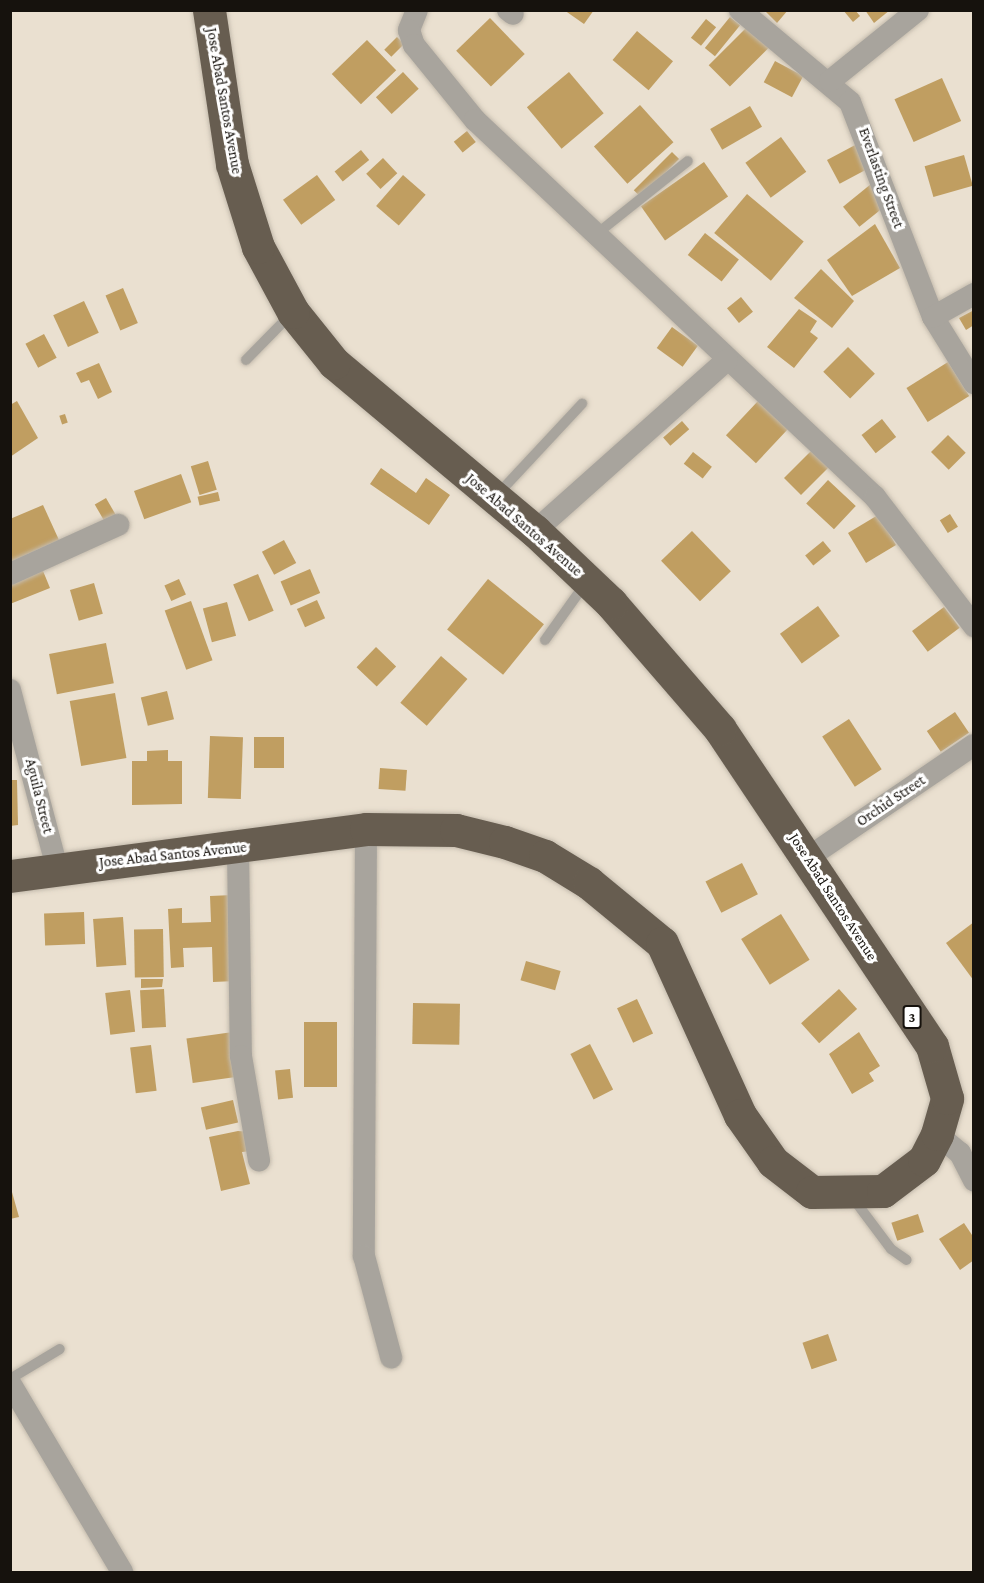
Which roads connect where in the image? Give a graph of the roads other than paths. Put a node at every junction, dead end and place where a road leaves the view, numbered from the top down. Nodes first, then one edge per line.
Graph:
1 (209, 10) edge
2 (417, 10) edge
3 (740, 10) edge
4 (918, 10) edge
5 (830, 81) junction
6 (688, 160) dead end
7 (594, 236) junction
8 (974, 294) edge
9 (293, 312) junction
10 (933, 317) junction
11 (246, 360) dead end
12 (727, 360) junction
13 (974, 383) edge
14 (582, 404) dead end
15 (495, 498) junction
16 (118, 525) dead end
17 (535, 531) junction
18 (10, 574) edge
19 (587, 581) junction
20 (974, 626) edge
21 (545, 640) dead end
22 (10, 690) edge
23 (974, 745) edge
24 (366, 829) junction
25 (238, 849) junction
26 (809, 857) junction
27 (57, 868) junction
28 (10, 876) edge
29 (937, 1134) junction
30 (259, 1160) dead end
31 (974, 1181) edge
32 (851, 1194) junction
33 (907, 1260) dead end
34 (60, 1349) dead end
35 (391, 1357) dead end
36 (10, 1381) edge
37 (122, 1572) edge

1 - 9 highway, Jose Abad Santos Avenue / 3
2 - 7 street
3 - 5 street, Everlasting Street
4 - 5 street
5 - 10 street, Everlasting Street
6 - 7 lane
7 - 12 street
8 - 10 street
9 - 11 lane
9 - 15 highway, Jose Abad Santos Avenue / 3
10 - 13 street, Everlasting Street
12 - 17 street
12 - 20 street
14 - 15 lane
15 - 17 highway, Jose Abad Santos Avenue / 3
16 - 18 street
17 - 19 highway, Jose Abad Santos Avenue / 3
19 - 21 lane
19 - 26 highway, Jose Abad Santos Avenue / 3
22 - 27 street, Aguila Street
23 - 26 street, Orchid Street
24 - 25 highway, Jose Abad Santos Avenue / 3
24 - 32 highway, Jose Abad Santos Avenue / 3
24 - 35 street
25 - 27 highway, Jose Abad Santos Avenue / 3
25 - 30 street
26 - 29 highway, Jose Abad Santos Avenue / 3
27 - 28 highway, Jose Abad Santos Avenue / 3
29 - 31 street
29 - 32 highway, Jose Abad Santos Avenue / 3
32 - 33 lane
34 - 36 lane
36 - 37 street

